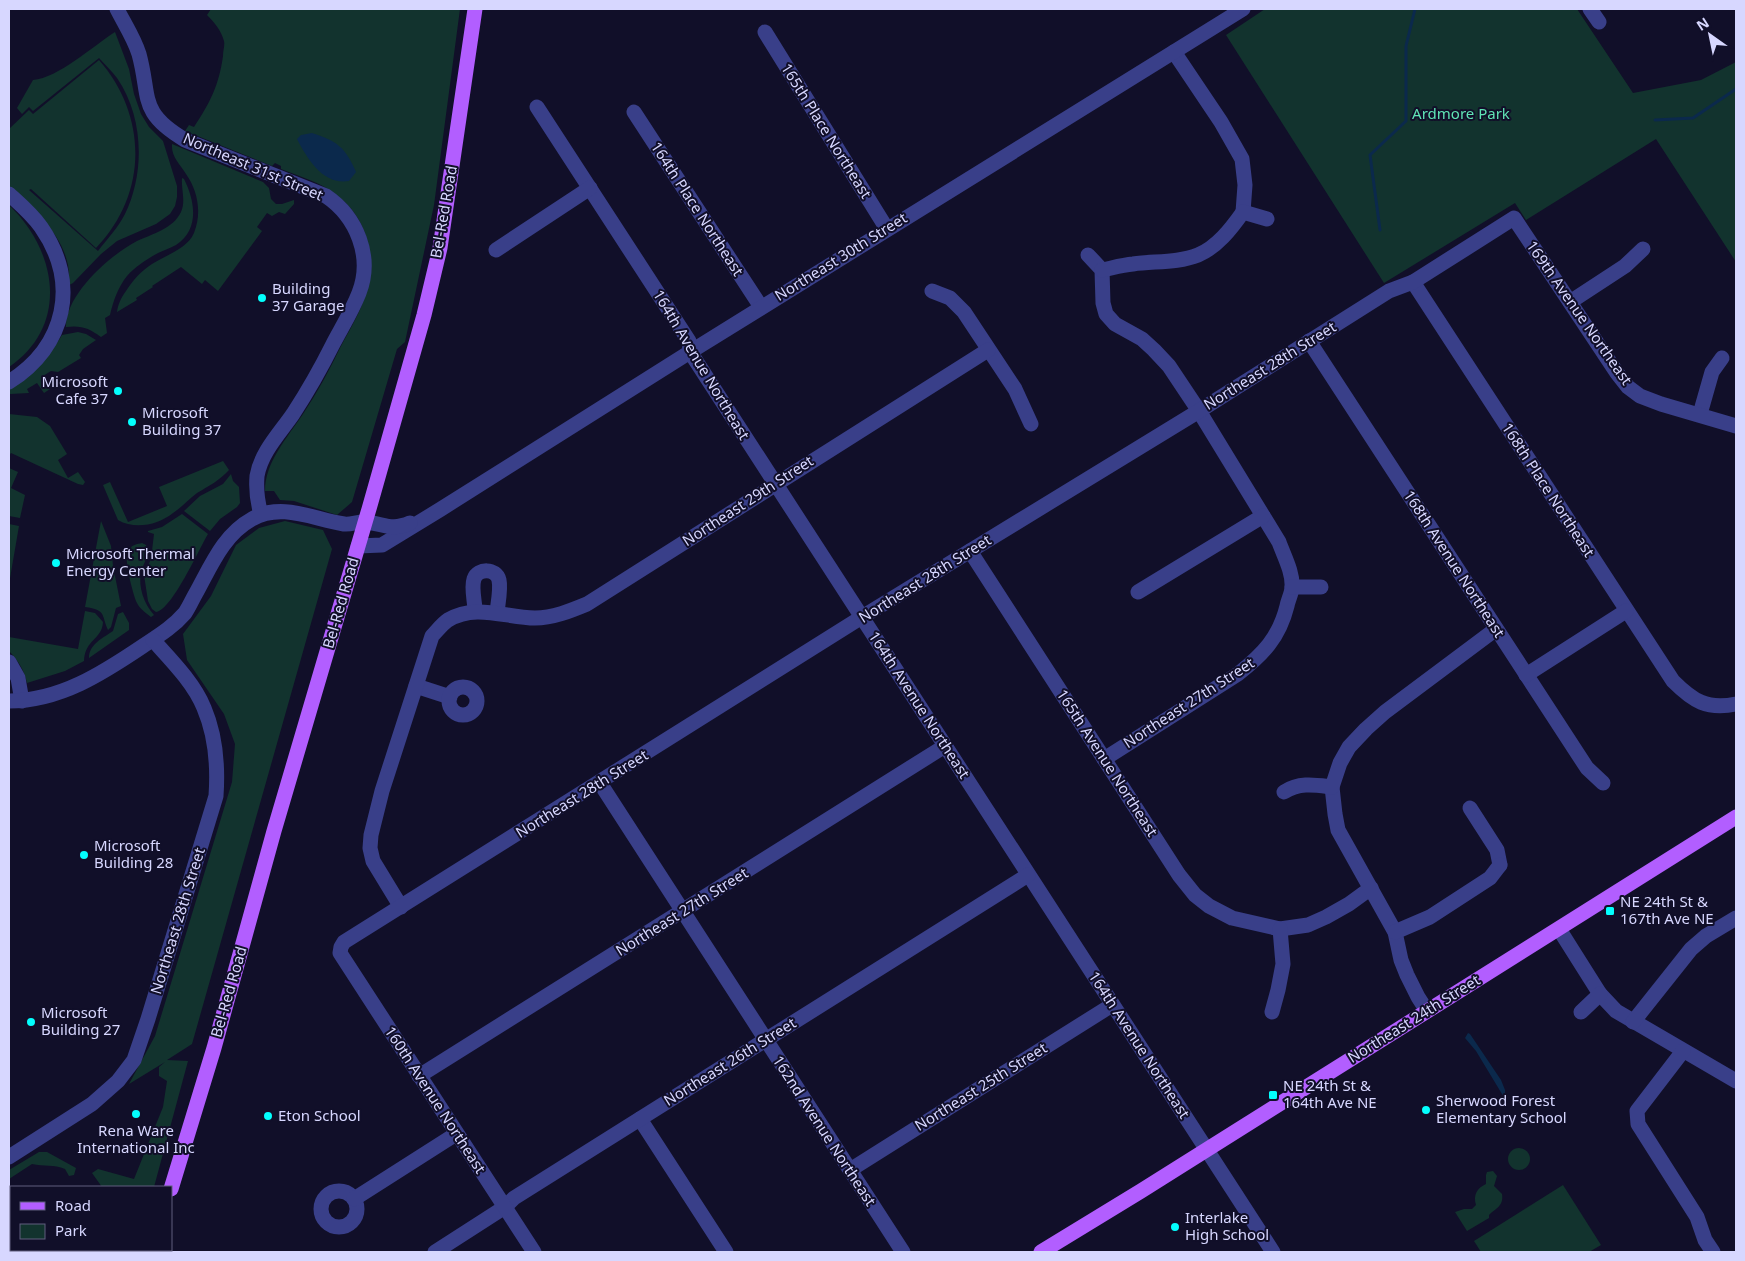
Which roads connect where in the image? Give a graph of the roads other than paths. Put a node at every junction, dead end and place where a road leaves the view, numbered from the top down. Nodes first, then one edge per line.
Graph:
1 (116, 9) edge
2 (475, 9) edge
3 (1243, 9) edge
4 (1590, 9) edge
5 (1599, 22) dead end
6 (765, 32) dead end
7 (1174, 52) junction
8 (537, 107) dead end
9 (634, 112) dead end
10 (590, 188) junction
11 (9, 194) edge
12 (1243, 212) junction
13 (1514, 218) joint
14 (1267, 219) dead end
15 (887, 229) junction
16 (1643, 249) dead end
17 (496, 250) dead end
18 (1088, 255) dead end
19 (1102, 270) junction
20 (1413, 282) junction
21 (932, 291) dead end
22 (1570, 302) junction
23 (761, 307) junction
24 (1309, 341) junction
25 (988, 350) junction
26 (690, 352) junction
27 (1722, 358) dead end
28 (9, 382) edge
29 (1199, 411) junction
30 (1700, 414) junction
31 (1031, 424) dead end
32 (1736, 426) edge
33 (775, 484) junction
34 (441, 509) junction
35 (261, 514) junction
36 (1262, 516) junction
37 (365, 522) junction
38 (358, 546) junction
39 (970, 551) junction
40 (1321, 586) dead end
41 (1292, 587) junction
42 (1138, 592) dead end
43 (475, 611) junction
44 (1626, 611) junction
45 (497, 612) junction
46 (862, 617) junction
47 (1496, 629) junction
48 (152, 640) junction
49 (9, 662) edge
50 (1526, 675) junction
51 (416, 686) junction
52 (450, 697) dead end
53 (15, 701) edge
54 (1736, 704) edge
55 (945, 746) junction
56 (1104, 759) junction
57 (600, 783) junction
58 (1603, 783) dead end
59 (1332, 787) junction
60 (1284, 792) dead end
61 (1470, 808) dead end
62 (1736, 817) edge
63 (1028, 875) junction
64 (1371, 888) junction
65 (401, 907) junction
66 (682, 911) junction
67 (1736, 918) edge
68 (1559, 928) junction
69 (1280, 929) junction
70 (1395, 932) junction
71 (341, 947) joint
72 (1600, 994) junction
73 (1112, 1004) junction
74 (1427, 1011) junction
75 (1272, 1012) dead end
76 (1581, 1012) dead end
77 (1633, 1022) junction
78 (765, 1041) junction
79 (1683, 1051) junction
80 (418, 1076) junction
81 (1736, 1081) edge
82 (640, 1119) junction
83 (456, 1134) junction
84 (1206, 1150) junction
85 (9, 1157) edge
86 (850, 1170) junction
87 (172, 1187) edge
88 (354, 1199) dead end
89 (505, 1207) junction
90 (435, 1252) edge
91 (534, 1252) edge
92 (726, 1252) edge
93 (903, 1252) edge
94 (1041, 1252) edge
95 (1273, 1252) edge
96 (1713, 1252) edge

1 - 35 street, Northeast 31st Street
2 - 37 main road, Bel-Red Road
3 - 7 street, Northeast 30th Street
4 - 5 street
6 - 15 street, 165th Place Northeast
7 - 12 street
7 - 15 street, Northeast 30th Street
8 - 10 street, 164th Avenue Northeast
9 - 23 street, 164th Place Northeast
10 - 17 street
10 - 26 street, 164th Avenue Northeast
11 - 28 street
12 - 14 street
12 - 19 street
13 - 20 street, Northeast 28th Street
13 - 22 street, 169th Avenue Northeast
15 - 23 street, Northeast 30th Street
16 - 22 street
18 - 19 street
19 - 29 street
20 - 24 street, Northeast 28th Street
20 - 44 street, 168th Place Northeast
21 - 25 street
22 - 30 street, 169th Avenue Northeast
23 - 26 street, Northeast 30th Street
24 - 29 street, Northeast 28th Street
24 - 47 street, 168th Avenue Northeast
25 - 31 street
25 - 33 street, Northeast 29th Street
26 - 33 street, 164th Avenue Northeast
26 - 34 street, Northeast 30th Street
27 - 30 street
29 - 36 street
29 - 39 street, Northeast 28th Street
30 - 32 street, 169th Avenue Northeast
33 - 45 street, Northeast 29th Street
33 - 46 street, 164th Avenue Northeast
34 - 37 street, Northeast 30th Street
34 - 38 street, Northeast 30th Street
35 - 37 street, Northeast 30th Street
35 - 48 street
36 - 41 street
36 - 42 street
37 - 38 main road, Bel-Red Road
38 - 87 main road, Bel-Red Road
39 - 46 street, Northeast 28th Street
39 - 56 street, 165th Avenue Northeast
40 - 41 street
41 - 56 street, Northeast 27th Street
43 - 45 street, Northeast 29th Street
43 - 45 street
43 - 51 street, Northeast 29th Street
44 - 50 street
44 - 54 street, 168th Place Northeast
46 - 55 street, 164th Avenue Northeast
46 - 57 street, Northeast 28th Street
47 - 50 street, 168th Avenue Northeast
47 - 59 street
48 - 53 street
48 - 85 street, Northeast 28th Street
49 - 53 street
50 - 58 street, 168th Avenue Northeast
51 - 52 street
51 - 65 street
55 - 63 street, 164th Avenue Northeast
55 - 66 street, Northeast 27th Street
56 - 69 street, 165th Avenue Northeast
57 - 65 street, Northeast 28th Street
57 - 66 street, 162nd Avenue Northeast
59 - 60 street
59 - 64 street
61 - 70 street
62 - 68 main road, Northeast 24th Street
63 - 73 street, 164th Avenue Northeast
63 - 78 street, Northeast 26th Street
64 - 69 street
64 - 70 street
65 - 71 street, Northeast 28th Street
66 - 78 street, 162nd Avenue Northeast
66 - 80 street, Northeast 27th Street
67 - 77 street
68 - 72 street
68 - 74 main road, Northeast 24th Street
69 - 75 street
70 - 74 street
71 - 80 street, 160th Avenue Northeast
72 - 76 street
72 - 77 street
73 - 84 street, 164th Avenue Northeast
73 - 86 street, Northeast 25th Street
74 - 84 main road, Northeast 24th Street
77 - 79 street
78 - 82 street, Northeast 26th Street
78 - 86 street, 162nd Avenue Northeast
79 - 81 street
79 - 96 street
80 - 83 street, 160th Avenue Northeast
82 - 89 street, Northeast 26th Street
82 - 92 street
83 - 88 street
83 - 89 street, 160th Avenue Northeast
84 - 94 main road, Northeast 24th Street
84 - 95 street, 164th Avenue Northeast
86 - 93 street, 162nd Avenue Northeast
89 - 90 street, Northeast 26th Street
89 - 91 street, 160th Avenue Northeast

